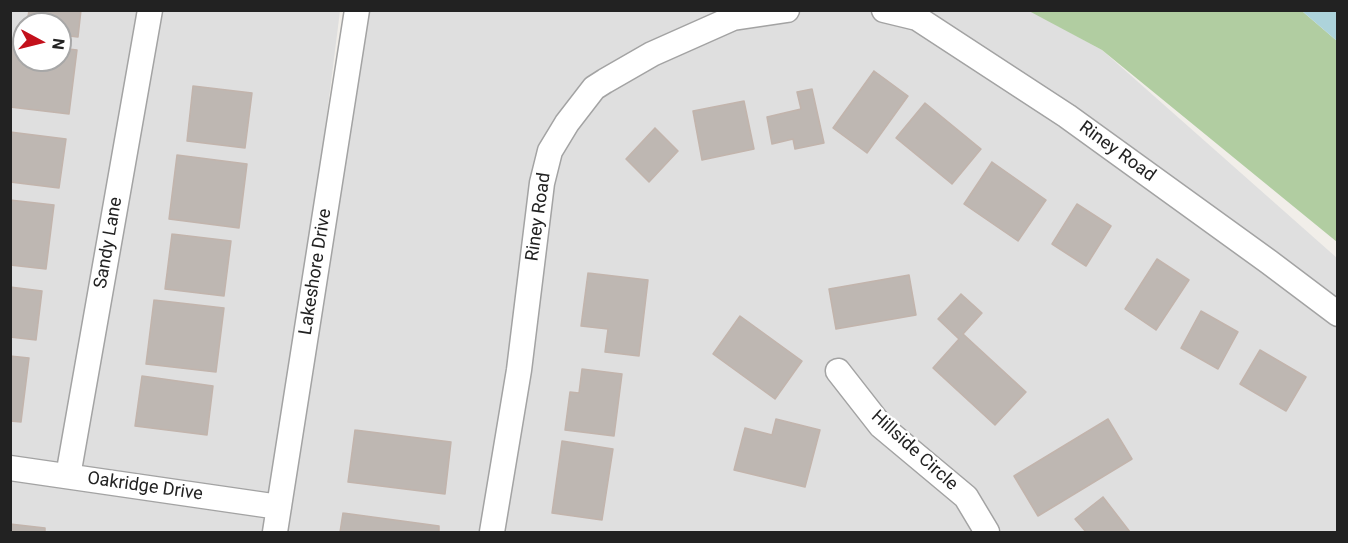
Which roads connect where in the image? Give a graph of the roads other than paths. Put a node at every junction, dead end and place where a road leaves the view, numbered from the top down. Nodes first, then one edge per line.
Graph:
1 (150, 10) edge
2 (357, 10) edge
3 (787, 10) edge
4 (884, 10) edge
5 (1338, 314) edge
6 (838, 371) dead end
7 (10, 468) edge
8 (68, 476) junction
9 (279, 507) junction
10 (275, 532) edge
11 (492, 532) edge
12 (987, 532) edge

1 - 8 street, Sandy Lane
2 - 9 street, Lakeshore Drive
3 - 11 street, Riney Road
4 - 5 street, Riney Road
6 - 12 street, Hillside Circle
7 - 8 street, Oakridge Drive
8 - 9 street, Oakridge Drive
9 - 10 street, Lakeshore Drive

